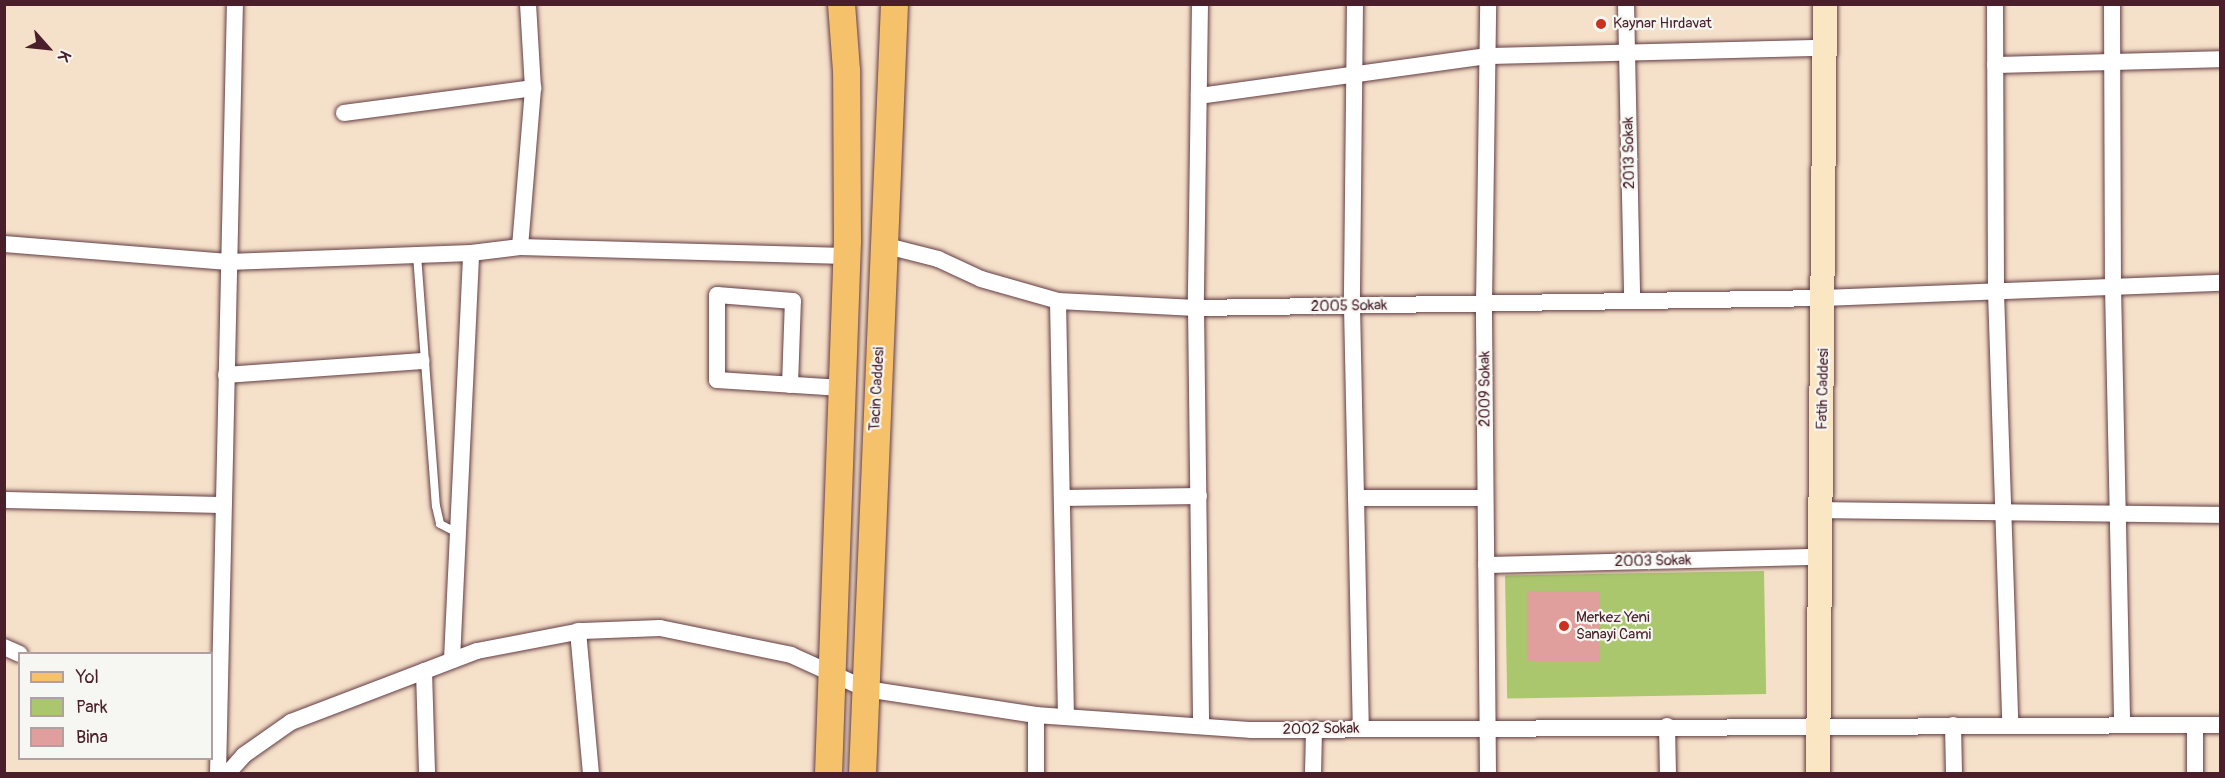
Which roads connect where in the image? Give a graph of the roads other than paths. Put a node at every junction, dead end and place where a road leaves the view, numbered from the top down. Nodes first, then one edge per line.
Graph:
1 (235, 4) edge
2 (528, 4) edge
3 (841, 4) edge
4 (894, 4) edge
5 (1200, 4) edge
6 (1355, 4) edge
7 (1488, 4) edge
8 (1626, 4) edge
9 (1825, 4) edge
10 (1995, 4) edge
11 (2112, 4) edge
12 (1825, 48) junction
13 (1627, 53) junction
14 (1488, 56) junction
15 (2220, 59) edge
16 (2112, 62) junction
17 (1995, 65) junction
18 (1354, 74) junction
19 (533, 88) junction
20 (1199, 96) junction
21 (344, 113) dead end
22 (4, 244) edge
23 (883, 245) junction
24 (520, 247) junction
25 (471, 253) junction
26 (417, 255) junction
27 (846, 256) junction
28 (228, 262) junction
29 (2220, 283) edge
30 (2113, 287) junction
31 (1996, 292) junction
32 (1824, 298) junction
33 (1058, 301) junction
34 (1632, 301) junction
35 (1484, 304) junction
36 (1352, 306) junction
37 (1196, 308) junction
38 (422, 361) junction
39 (226, 375) junction
40 (790, 385) junction
41 (842, 388) junction
42 (1198, 496) junction
43 (1062, 498) junction
44 (1356, 498) junction
45 (1485, 498) junction
46 (4, 500) edge
47 (223, 505) junction
48 (1821, 510) junction
49 (2003, 512) junction
50 (2117, 512) junction
51 (2220, 515) edge
52 (458, 532) junction
53 (1821, 556) junction
54 (1486, 565) junction
55 (578, 631) junction
56 (4, 647) edge
57 (18, 653) edge
58 (452, 660) junction
59 (424, 671) junction
60 (829, 675) junction
61 (866, 689) junction
62 (1036, 715) junction
63 (1066, 717) junction
64 (1819, 725) junction
65 (1953, 725) junction
66 (2010, 725) junction
67 (2122, 725) junction
68 (2195, 725) junction
69 (2220, 725) edge
70 (1201, 726) junction
71 (1667, 726) junction
72 (1487, 728) junction
73 (1314, 729) junction
74 (1361, 729) junction
75 (215, 735) edge
76 (218, 774) edge
77 (227, 774) edge
78 (427, 774) edge
79 (591, 774) edge
80 (828, 774) edge
81 (862, 774) edge
82 (1036, 774) edge
83 (1314, 774) edge
84 (1488, 774) edge
85 (1668, 774) edge
86 (1818, 774) edge
87 (1954, 774) edge
88 (2195, 774) edge

1 - 28 street
2 - 19 street
3 - 27 main road
4 - 23 main road, Tacin Caddesi
5 - 20 street
6 - 18 street
7 - 14 street, 2009 Sokak
8 - 13 street, 2013 Sokak
9 - 12 street, Fatih Caddesi
10 - 17 street
11 - 16 street
12 - 13 street
12 - 32 street, Fatih Caddesi
13 - 14 street
13 - 34 street, 2013 Sokak
14 - 18 street
14 - 35 street, 2009 Sokak
15 - 16 street
16 - 17 street
16 - 30 street
17 - 31 street
18 - 20 street
18 - 36 street
19 - 21 street
19 - 24 street
20 - 37 street
22 - 28 street
23 - 33 street, 2005 Sokak
23 - 61 main road, Tacin Caddesi
24 - 25 street
24 - 27 street
25 - 26 street
25 - 52 street
26 - 28 street
26 - 38 lane
27 - 41 main road
28 - 39 street
29 - 30 street, 2005 Sokak
30 - 31 street, 2005 Sokak
30 - 50 street
31 - 32 street, 2005 Sokak
31 - 49 street
32 - 34 street, 2005 Sokak
32 - 48 street, Fatih Caddesi
33 - 37 street, 2005 Sokak
33 - 43 street
34 - 35 street, 2005 Sokak
35 - 36 street, 2005 Sokak
35 - 45 street, 2009 Sokak
36 - 37 street, 2005 Sokak
36 - 44 street
37 - 42 street
38 - 39 street
38 - 52 lane
39 - 47 street
40 - 40 street
40 - 41 street
41 - 60 main road
42 - 43 street
42 - 70 street
43 - 63 street
44 - 45 street
44 - 74 street
45 - 54 street, 2009 Sokak
46 - 47 street
47 - 75 street
48 - 49 street
48 - 53 street, Fatih Caddesi
49 - 50 street
49 - 66 street
50 - 51 street
50 - 67 street
52 - 58 street
53 - 54 street, 2003 Sokak
53 - 64 street, Fatih Caddesi
54 - 72 street, 2009 Sokak
55 - 58 street, 2002 Sokak
55 - 60 street, 2002 Sokak
55 - 79 street
56 - 57 street
58 - 59 street, 2002 Sokak
59 - 77 street, 2002 Sokak
59 - 78 street
60 - 61 street, 2002 Sokak
60 - 80 main road
61 - 62 street, 2002 Sokak
61 - 81 main road, Tacin Caddesi
62 - 63 street, 2002 Sokak
62 - 82 street
63 - 70 street, 2002 Sokak
64 - 65 street, 2002 Sokak
64 - 71 street, 2002 Sokak
64 - 86 street, Fatih Caddesi
65 - 66 street, 2002 Sokak
65 - 87 street
66 - 67 street, 2002 Sokak
67 - 68 street, 2002 Sokak
68 - 69 street, 2002 Sokak
68 - 88 street
70 - 73 street, 2002 Sokak
71 - 72 street, 2002 Sokak
71 - 85 street
72 - 74 street, 2002 Sokak
72 - 84 street, 2009 Sokak
73 - 74 street, 2002 Sokak
73 - 83 street
75 - 76 street

